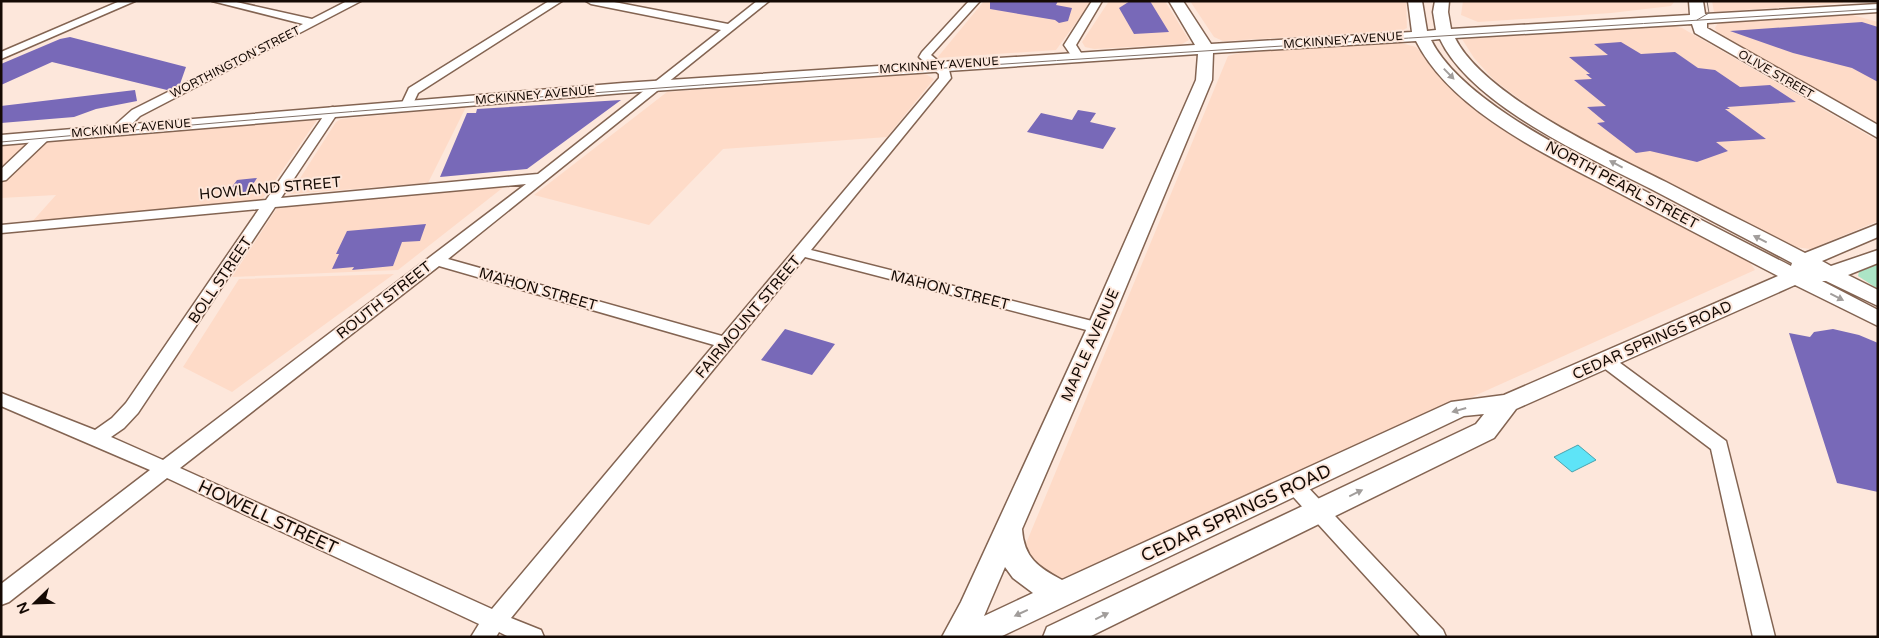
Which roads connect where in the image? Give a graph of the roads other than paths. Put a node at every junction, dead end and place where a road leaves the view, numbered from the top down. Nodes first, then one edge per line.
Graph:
1 (130, 1) edge
2 (217, 1) edge
3 (356, 1) edge
4 (557, 1) edge
5 (591, 1) edge
6 (764, 1) edge
7 (975, 1) edge
8 (1097, 1) edge
9 (1176, 1) edge
10 (1415, 1) edge
11 (1442, 1) edge
12 (1696, 1) edge
13 (1866, 6) edge
14 (1878, 16) edge
15 (1698, 19) junction
16 (313, 23) junction
17 (730, 28) junction
18 (1446, 34) junction
19 (1421, 35) junction
20 (1206, 48) junction
21 (1, 56) edge
22 (1077, 56) junction
23 (935, 65) junction
24 (661, 85) junction
25 (407, 105) junction
26 (333, 111) junction
27 (119, 129) junction
28 (1878, 133) edge
29 (44, 136) junction
30 (1, 140) edge
31 (1, 178) edge
32 (542, 178) junction
33 (271, 204) junction
34 (1, 229) edge
35 (1878, 230) edge
36 (802, 252) junction
37 (1878, 256) edge
38 (436, 260) junction
39 (1800, 269) junction
40 (1831, 274) junction
41 (1878, 299) edge
42 (1878, 319) edge
43 (1098, 328) junction
44 (726, 343) junction
45 (1606, 362) junction
46 (1, 400) edge
47 (1507, 403) junction
48 (96, 439) junction
49 (166, 470) junction
50 (1294, 485) junction
51 (1242, 510) junction
52 (1319, 511) junction
53 (1008, 528) junction
54 (1265, 537) junction
55 (1062, 594) junction
56 (1, 596) edge
57 (488, 628) edge
58 (533, 637) edge
59 (957, 637) edge
60 (969, 637) edge
61 (1058, 637) edge
62 (1435, 637) edge
63 (1764, 637) edge

1 - 21 street
2 - 16 street
3 - 16 street, WORTHINGTON STREET
4 - 25 street
5 - 17 street
6 - 17 street, ROUTH STREET
7 - 23 street, FAIRMOUNT STREET
8 - 22 street
9 - 20 main road
10 - 19 main road, NORTH PEARL STREET
11 - 18 main road, NORTH PEARL STREET
12 - 15 main road
13 - 14 main road
13 - 15 main road, MCKINNEY AVENUE
15 - 18 main road, MCKINNEY AVENUE
15 - 28 main road, OLIVE STREET
16 - 27 street, WORTHINGTON STREET
17 - 24 street, ROUTH STREET
18 - 19 main road, MCKINNEY AVENUE
39 -> 18 main road, NORTH PEARL STREET
19 - 20 main road, MCKINNEY AVENUE
19 -> 39 main road, NORTH PEARL STREET
20 - 22 main road, MCKINNEY AVENUE
20 - 43 main road, MAPLE AVENUE
22 - 23 main road, MCKINNEY AVENUE
23 - 24 main road, MCKINNEY AVENUE
23 - 36 street, FAIRMOUNT STREET
24 - 25 main road, MCKINNEY AVENUE
24 - 32 street, ROUTH STREET
25 - 26 main road, MCKINNEY AVENUE
26 - 27 main road, MCKINNEY AVENUE
26 - 33 street, BOLL STREET
27 - 29 main road, MCKINNEY AVENUE
29 - 30 main road, MCKINNEY AVENUE
29 - 31 street
32 - 33 street, HOWLAND STREET
32 - 38 street, ROUTH STREET
33 - 34 street, HOWLAND STREET
33 - 48 street, BOLL STREET
35 - 39 main road, CEDAR SPRINGS ROAD
36 - 43 street, MAHON STREET
36 - 44 street, FAIRMOUNT STREET
37 - 40 main road, CEDAR SPRINGS ROAD
38 - 44 street, MAHON STREET
38 - 49 street, ROUTH STREET
39 - 40 main road, CEDAR SPRINGS ROAD
39 -> 42 main road, NORTH PEARL STREET
39 - 45 main road, CEDAR SPRINGS ROAD
40 - 41 main road
43 - 53 main road, MAPLE AVENUE
44 - 57 street, FAIRMOUNT STREET
45 - 47 main road, CEDAR SPRINGS ROAD
45 - 63 street
46 - 48 street, HOWELL STREET
47 -> 50 main road, CEDAR SPRINGS ROAD
52 -> 47 main road, CEDAR SPRINGS ROAD
48 - 49 street, HOWELL STREET
49 - 56 street, ROUTH STREET
49 - 57 street, HOWELL STREET
50 - 51 main road, CEDAR SPRINGS ROAD
50 - 52 street
51 - 54 main road
51 - 55 main road, CEDAR SPRINGS ROAD
52 - 54 main road, CEDAR SPRINGS ROAD
52 - 62 street
53 - 55 main road
53 - 59 main road, MAPLE AVENUE
61 -> 54 main road, CEDAR SPRINGS ROAD
55 -> 60 main road, CEDAR SPRINGS ROAD
57 - 58 street, HOWELL STREET

